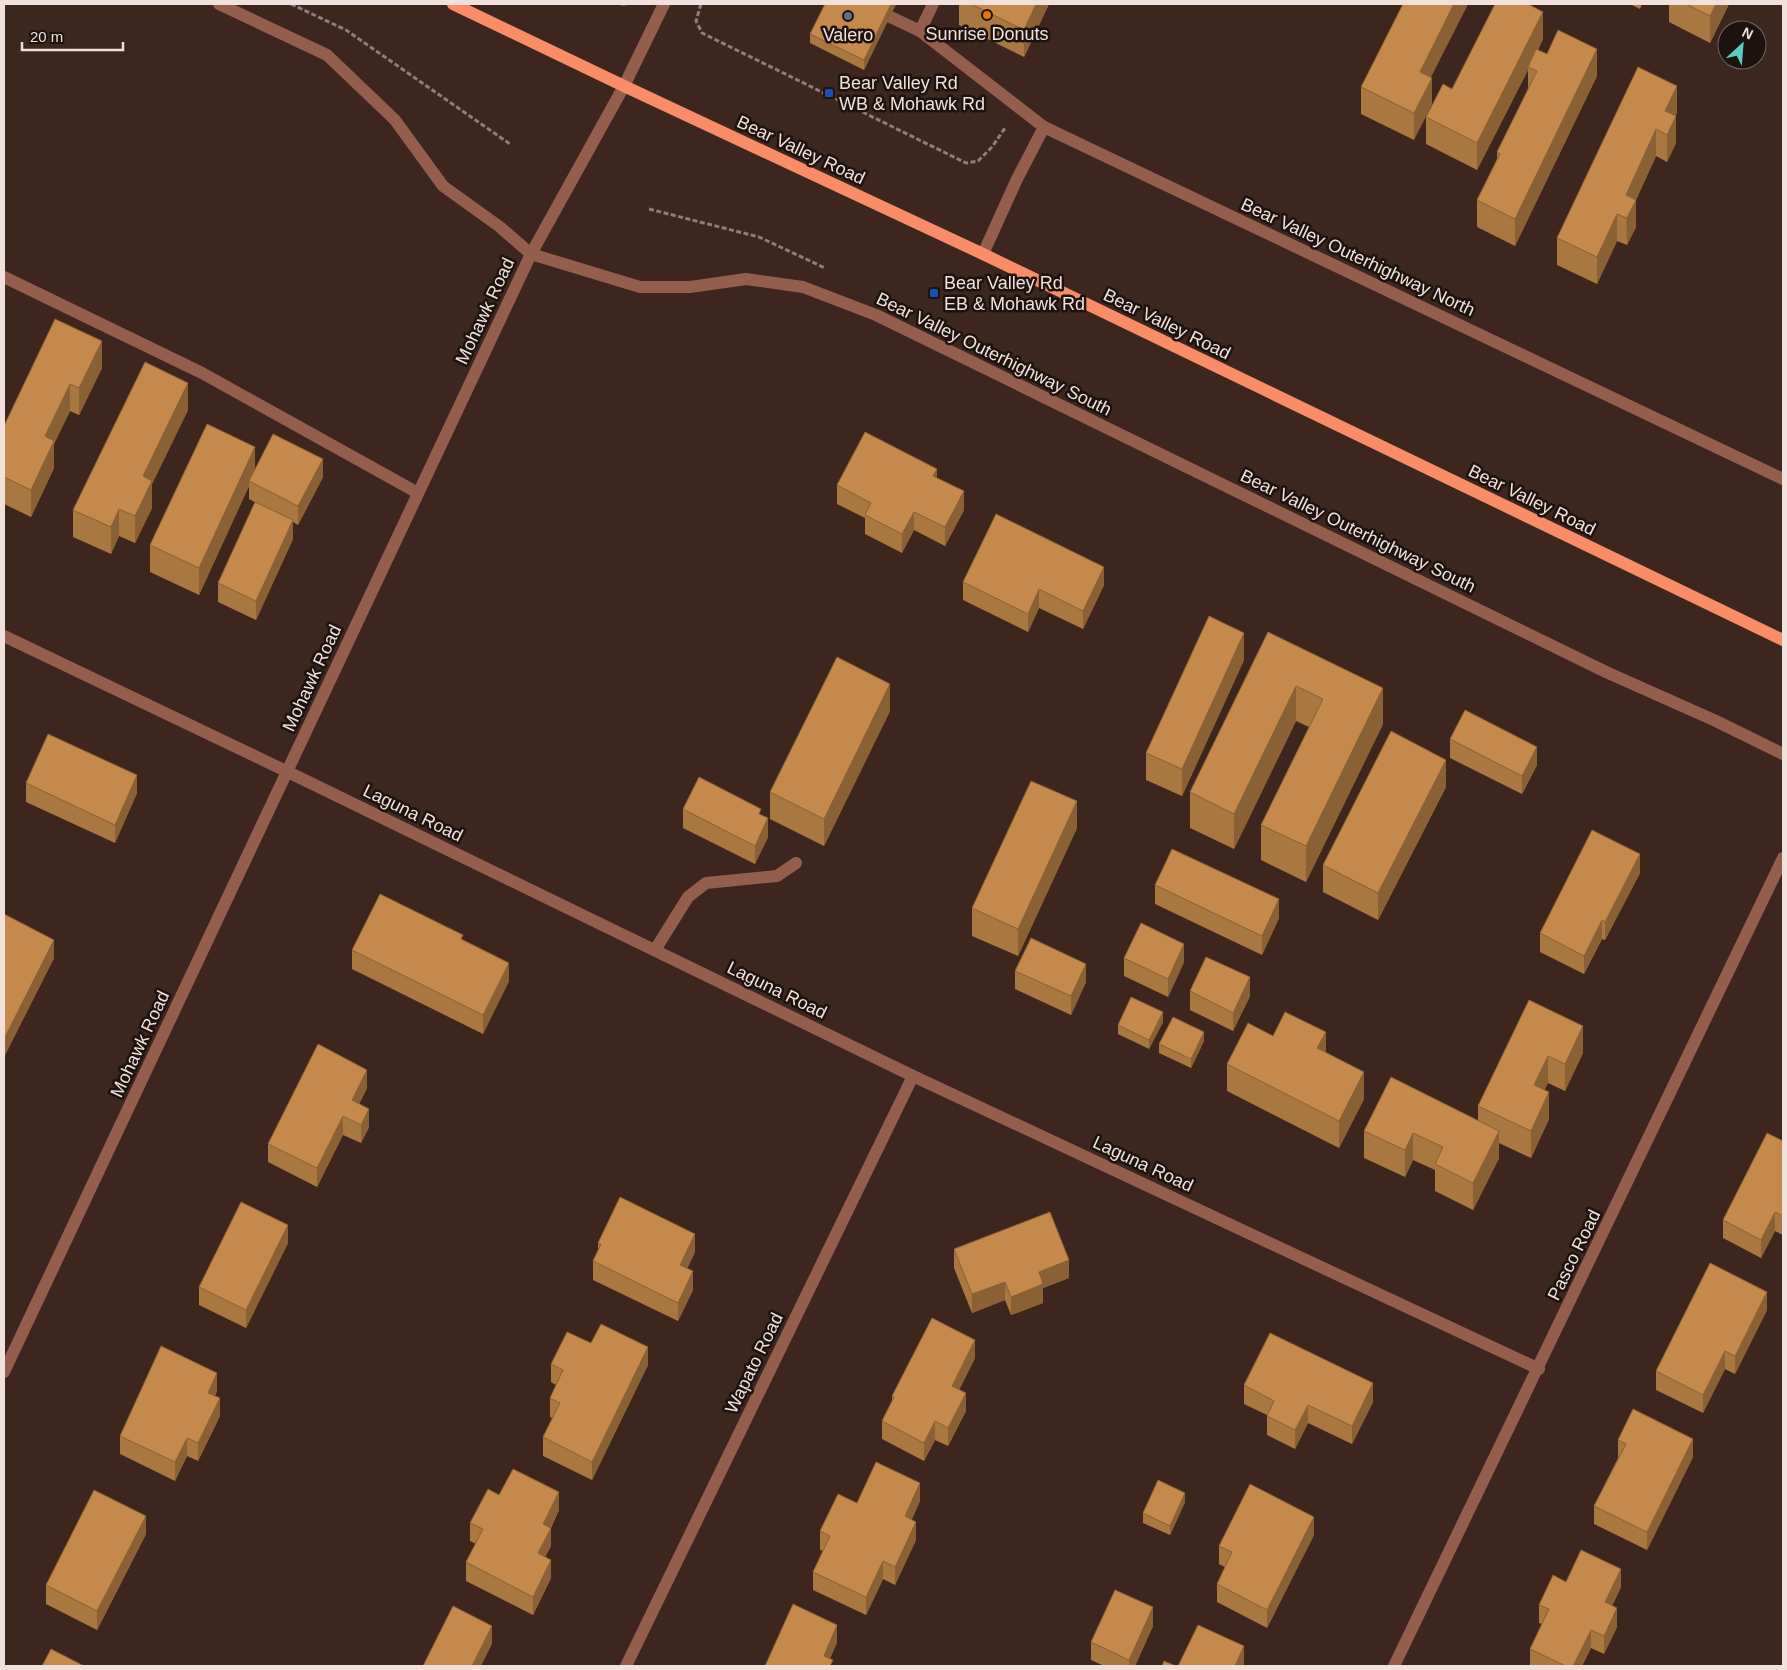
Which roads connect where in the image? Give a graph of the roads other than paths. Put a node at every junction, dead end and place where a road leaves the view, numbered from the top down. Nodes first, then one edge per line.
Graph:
1 (219, 4) edge
2 (453, 4) edge
3 (664, 4) edge
4 (863, 4) edge
5 (933, 4) edge
6 (920, 31) junction
7 (624, 86) junction
8 (1044, 127) junction
9 (531, 254) junction
10 (983, 254) junction
11 (4, 277) edge
12 (1783, 479) edge
13 (418, 493) junction
14 (4, 636) edge
15 (1783, 640) edge
16 (1783, 754) edge
17 (288, 772) junction
18 (1783, 858) edge
19 (796, 863) dead end
20 (655, 950) junction
21 (913, 1076) junction
22 (1539, 1369) junction
23 (4, 1372) edge
24 (626, 1666) edge
25 (1394, 1666) edge

1 - 9 street, Bear Valley Outerhighway South
2 - 7 main road, Bear Valley Road
3 - 7 street, Mohawk Road
4 - 6 street, Bear Valley Outerhighway North
5 - 6 street
6 - 8 street, Bear Valley Outerhighway North
7 - 9 street, Mohawk Road
7 - 10 main road, Bear Valley Road
8 - 10 street
8 - 12 street, Bear Valley Outerhighway North
9 - 13 street, Mohawk Road
9 - 16 street, Bear Valley Outerhighway South
10 - 15 main road, Bear Valley Road
11 - 13 street
13 - 17 street, Mohawk Road
14 - 17 street, Laguna Road
17 - 20 street, Laguna Road
17 - 23 street, Mohawk Road
18 - 22 street, Pasco Road
19 - 20 street
20 - 21 street, Laguna Road
21 - 22 street, Laguna Road
21 - 24 street, Wapato Road
22 - 25 street, Pasco Road

